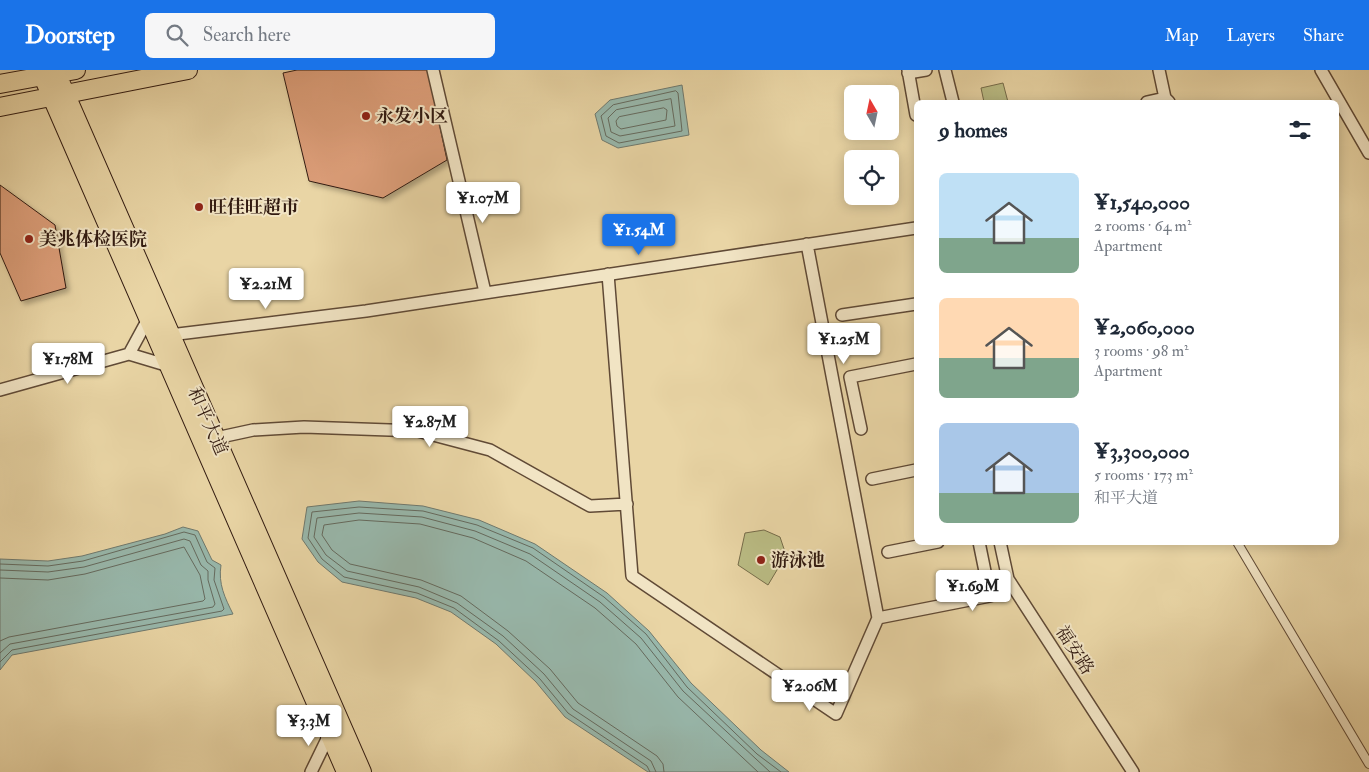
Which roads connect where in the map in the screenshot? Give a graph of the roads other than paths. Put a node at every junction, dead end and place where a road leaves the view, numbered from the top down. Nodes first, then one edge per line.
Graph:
1 (76, 70) edge
2 (188, 70) edge
3 (433, 70) edge
4 (926, 70) edge
5 (945, 70) edge
6 (1159, 70) edge
7 (1321, 70) edge
8 (49, 72) edge
9 (908, 72) edge
10 (0, 84) edge
11 (60, 96) junction
12 (952, 100) edge
13 (1167, 100) edge
14 (914, 104) edge
15 (0, 107) edge
16 (1366, 140) edge
17 (1369, 153) edge
18 (914, 228) edge
19 (807, 244) junction
20 (608, 274) junction
21 (486, 292) junction
22 (914, 304) edge
23 (842, 315) dead end
24 (148, 319) junction
25 (170, 335) junction
26 (129, 354) junction
27 (914, 364) edge
28 (169, 366) junction
29 (0, 390) edge
30 (860, 429) dead end
31 (216, 438) junction
32 (914, 470) edge
33 (872, 479) dead end
34 (627, 504) junction
35 (923, 545) edge
36 (980, 545) edge
37 (1001, 545) edge
38 (1239, 545) edge
39 (888, 552) dead end
40 (878, 618) junction
41 (330, 733) junction
42 (1369, 764) edge
43 (312, 772) edge
44 (346, 772) edge
45 (362, 772) edge
46 (1132, 772) edge

1 - 8 main road
2 - 11 main road
3 - 21 street
4 - 9 street
5 - 12 street
6 - 13 street
7 - 16 street
8 - 10 main road
8 - 11 main road, 和平大道
9 - 14 street
11 - 15 main road
11 - 24 main road, 和平大道
11 - 25 main road, 和平大道
16 - 17 street
18 - 19 street
19 - 20 street
19 - 40 street
20 - 21 street
20 - 34 street
21 - 25 street
22 - 23 street
24 - 26 street
24 - 28 main road, 和平大道
25 - 31 main road, 和平大道
26 - 28 street
26 - 29 street
27 - 30 street
28 - 41 main road, 和平大道
31 - 34 street
31 - 45 main road, 和平大道
32 - 33 street
34 - 40 street
35 - 39 street
36 - 40 street
37 - 46 street, 福安路
38 - 42 street
41 - 43 street
41 - 44 main road, 和平大道

